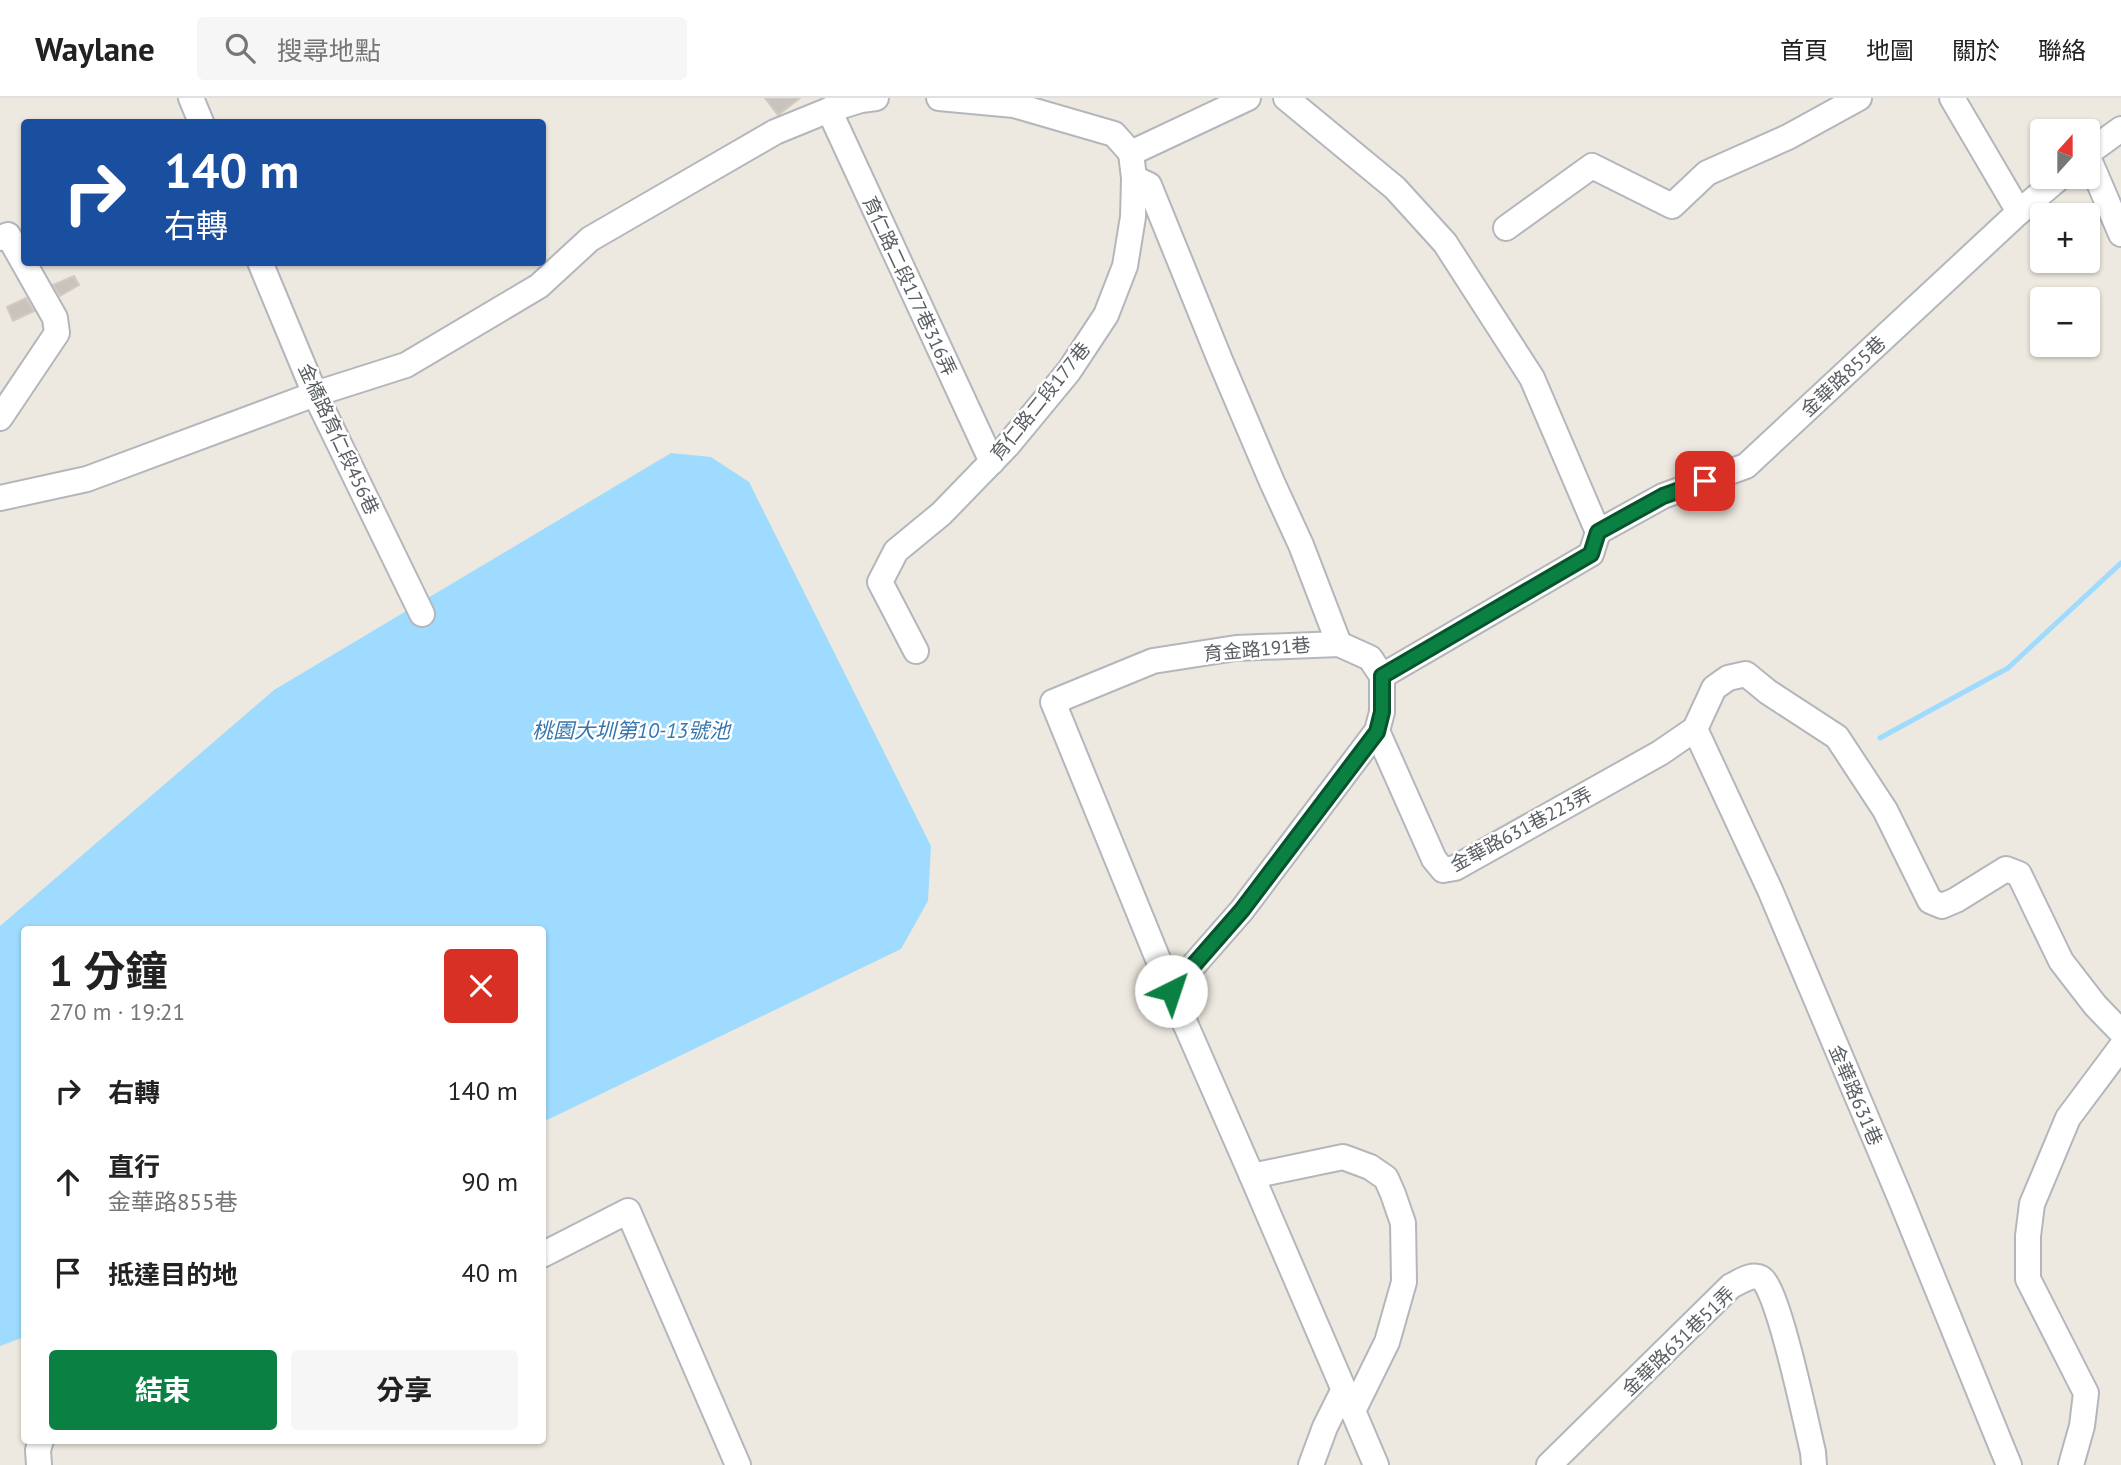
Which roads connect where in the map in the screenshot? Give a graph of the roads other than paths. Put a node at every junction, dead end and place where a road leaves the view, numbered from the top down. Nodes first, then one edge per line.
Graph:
1 (191, 98) edge
2 (876, 98) edge
3 (939, 98) edge
4 (1248, 98) edge
5 (1286, 98) edge
6 (1859, 98) edge
7 (1952, 98) edge
8 (829, 110) junction
9 (200, 119) edge
10 (2121, 129) edge
11 (2100, 146) edge
12 (1131, 153) junction
13 (1134, 178) junction
14 (2100, 184) edge
15 (2046, 189) edge
16 (2019, 212) junction
17 (1506, 228) dead end
18 (2121, 234) edge
19 (4, 236) edge
20 (21, 263) edge
21 (23, 266) edge
22 (262, 266) edge
23 (315, 394) junction
24 (0, 418) edge
25 (992, 462) junction
26 (0, 498) edge
27 (1598, 532) junction
28 (422, 614) dead end
29 (1339, 644) junction
30 (916, 651) dead end
31 (1382, 676) junction
32 (1695, 730) junction
33 (1377, 732) junction
34 (1171, 991) junction
35 (2121, 1032) edge
36 (2121, 1047) edge
37 (1251, 1177) junction
38 (546, 1253) edge
39 (1348, 1401) junction
40 (40, 1444) edge
41 (39, 1465) edge
42 (738, 1465) edge
43 (1311, 1465) edge
44 (1376, 1465) edge
45 (1549, 1465) edge
46 (1814, 1465) edge
47 (2009, 1465) edge
48 (2071, 1465) edge

1 - 9 street
2 - 8 street
3 - 12 street
4 - 12 street
5 - 27 street
6 - 17 street
7 - 16 street
8 - 23 street
8 - 25 street, 育仁路二段177巷316弄
10 - 11 street
12 - 13 street, 育仁路二段177巷
13 - 25 street, 育仁路二段177巷
13 - 29 street
14 - 18 street
15 - 16 street, 金華路855巷
16 - 27 street, 金華路855巷
19 - 20 street
21 - 24 street
22 - 23 street, 金橋路育仁段456巷
23 - 26 street
23 - 28 street, 金橋路育仁段456巷
25 - 30 street, 育仁路二段177巷
27 - 31 street
29 - 31 street, 育金路191巷
29 - 34 street, 育金路191巷
31 - 33 street
32 - 33 street, 金華路631巷223弄
32 - 35 street
32 - 47 street, 金華路631巷
33 - 34 street
34 - 37 street, 育金路191巷
36 - 48 street
37 - 39 street, 育金路191巷
37 - 39 street
38 - 42 street
39 - 43 street
39 - 44 street
40 - 41 street
45 - 46 street, 金華路631巷51弄

